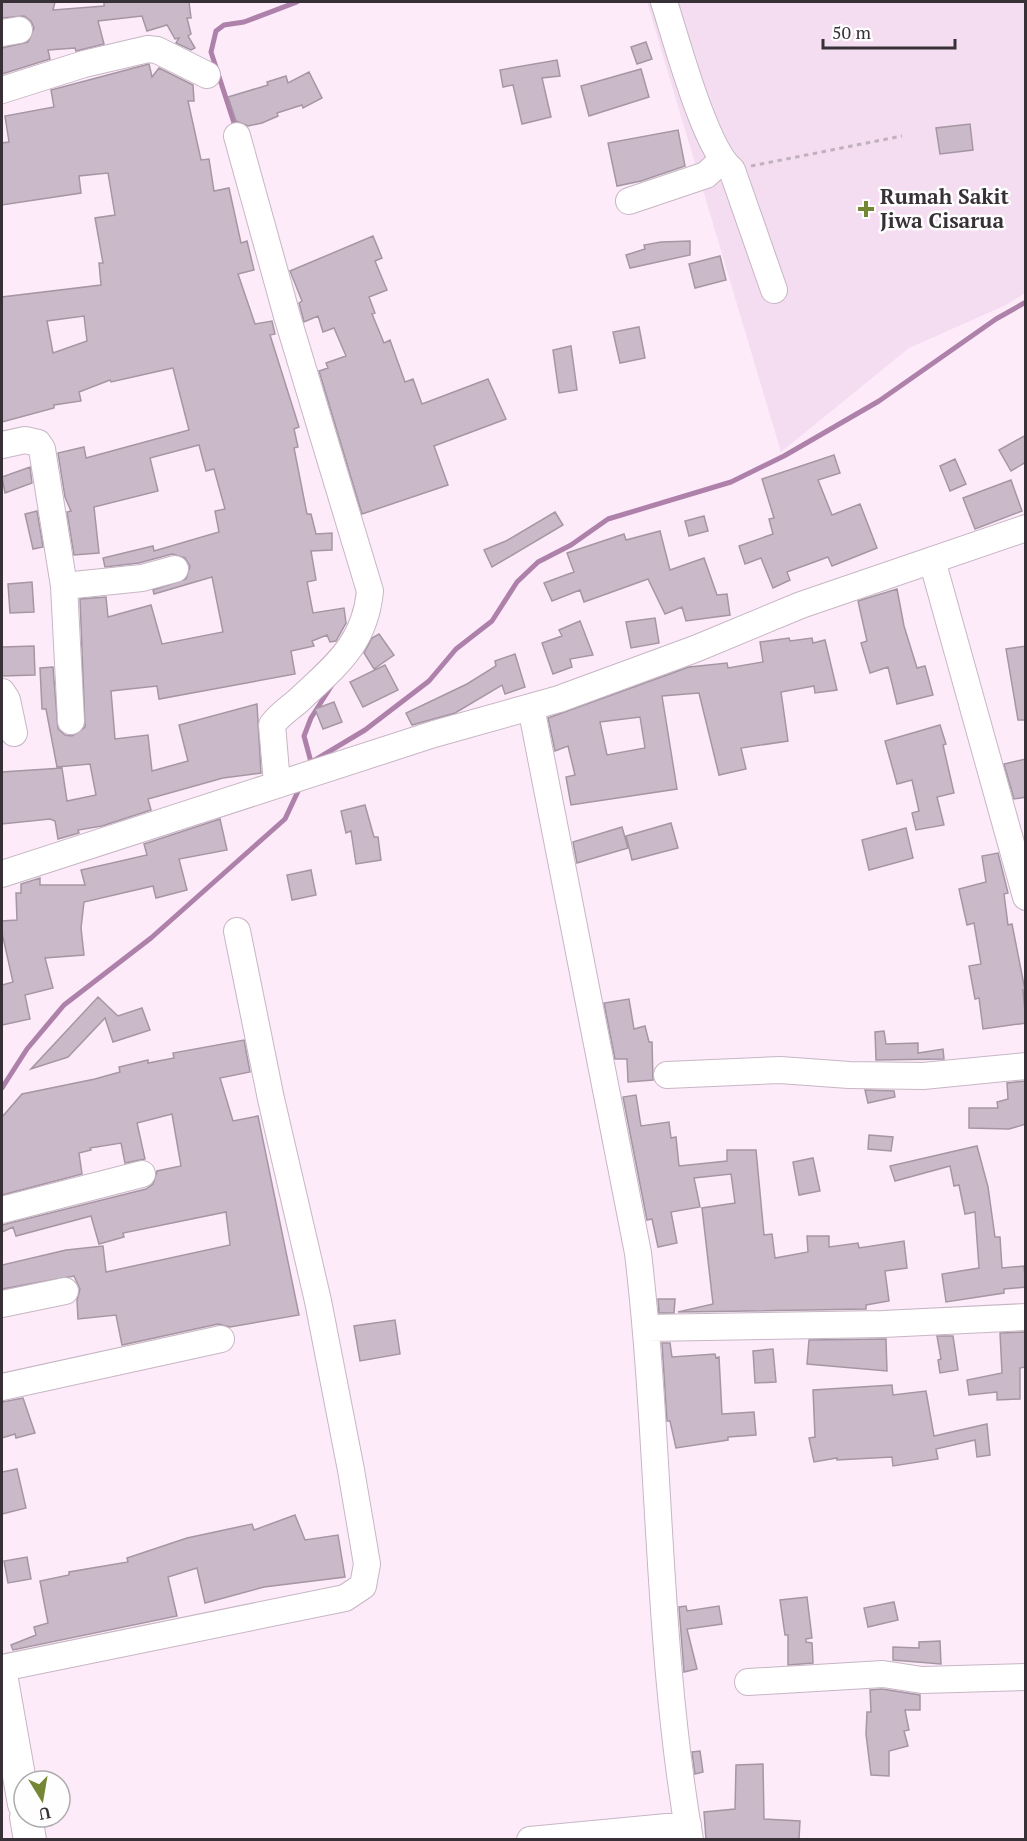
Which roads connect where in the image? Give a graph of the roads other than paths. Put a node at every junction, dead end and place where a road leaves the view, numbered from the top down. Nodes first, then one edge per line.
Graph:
1 (664, 2) edge
2 (207, 75) dead end
3 (2, 90) edge
4 (237, 136) dead end
5 (727, 166) junction
6 (629, 201) dead end
7 (774, 290) dead end
8 (2, 445) edge
9 (1026, 528) edge
10 (932, 560) junction
11 (175, 569) dead end
12 (64, 586) junction
13 (2, 692) edge
14 (531, 707) junction
15 (72, 721) dead end
16 (14, 733) dead end
17 (288, 780) junction
18 (2, 874) edge
19 (1026, 897) edge
20 (237, 931) dead end
21 (1026, 1066) edge
22 (667, 1075) dead end
23 (142, 1174) dead end
24 (2, 1210) edge
25 (65, 1291) dead end
26 (2, 1304) edge
27 (1026, 1317) edge
28 (647, 1328) junction
29 (221, 1339) dead end
30 (2, 1387) edge
31 (2, 1668) edge
32 (1026, 1677) edge
33 (2, 1680) edge
34 (748, 1682) dead end
35 (18, 1769) edge
36 (689, 1832) edge
37 (530, 1839) edge

1 - 5 street
2 - 3 street
4 - 17 street
5 - 6 street
5 - 7 street
8 - 12 street
9 - 10 street
10 - 14 street
10 - 19 street
11 - 12 street
12 - 15 street
13 - 16 street
14 - 17 street
14 - 28 street
17 - 18 street
20 - 31 street
21 - 22 street
23 - 24 street
25 - 26 street
27 - 28 street
28 - 36 street
29 - 30 street
32 - 34 street
33 - 35 main road
36 - 37 street

